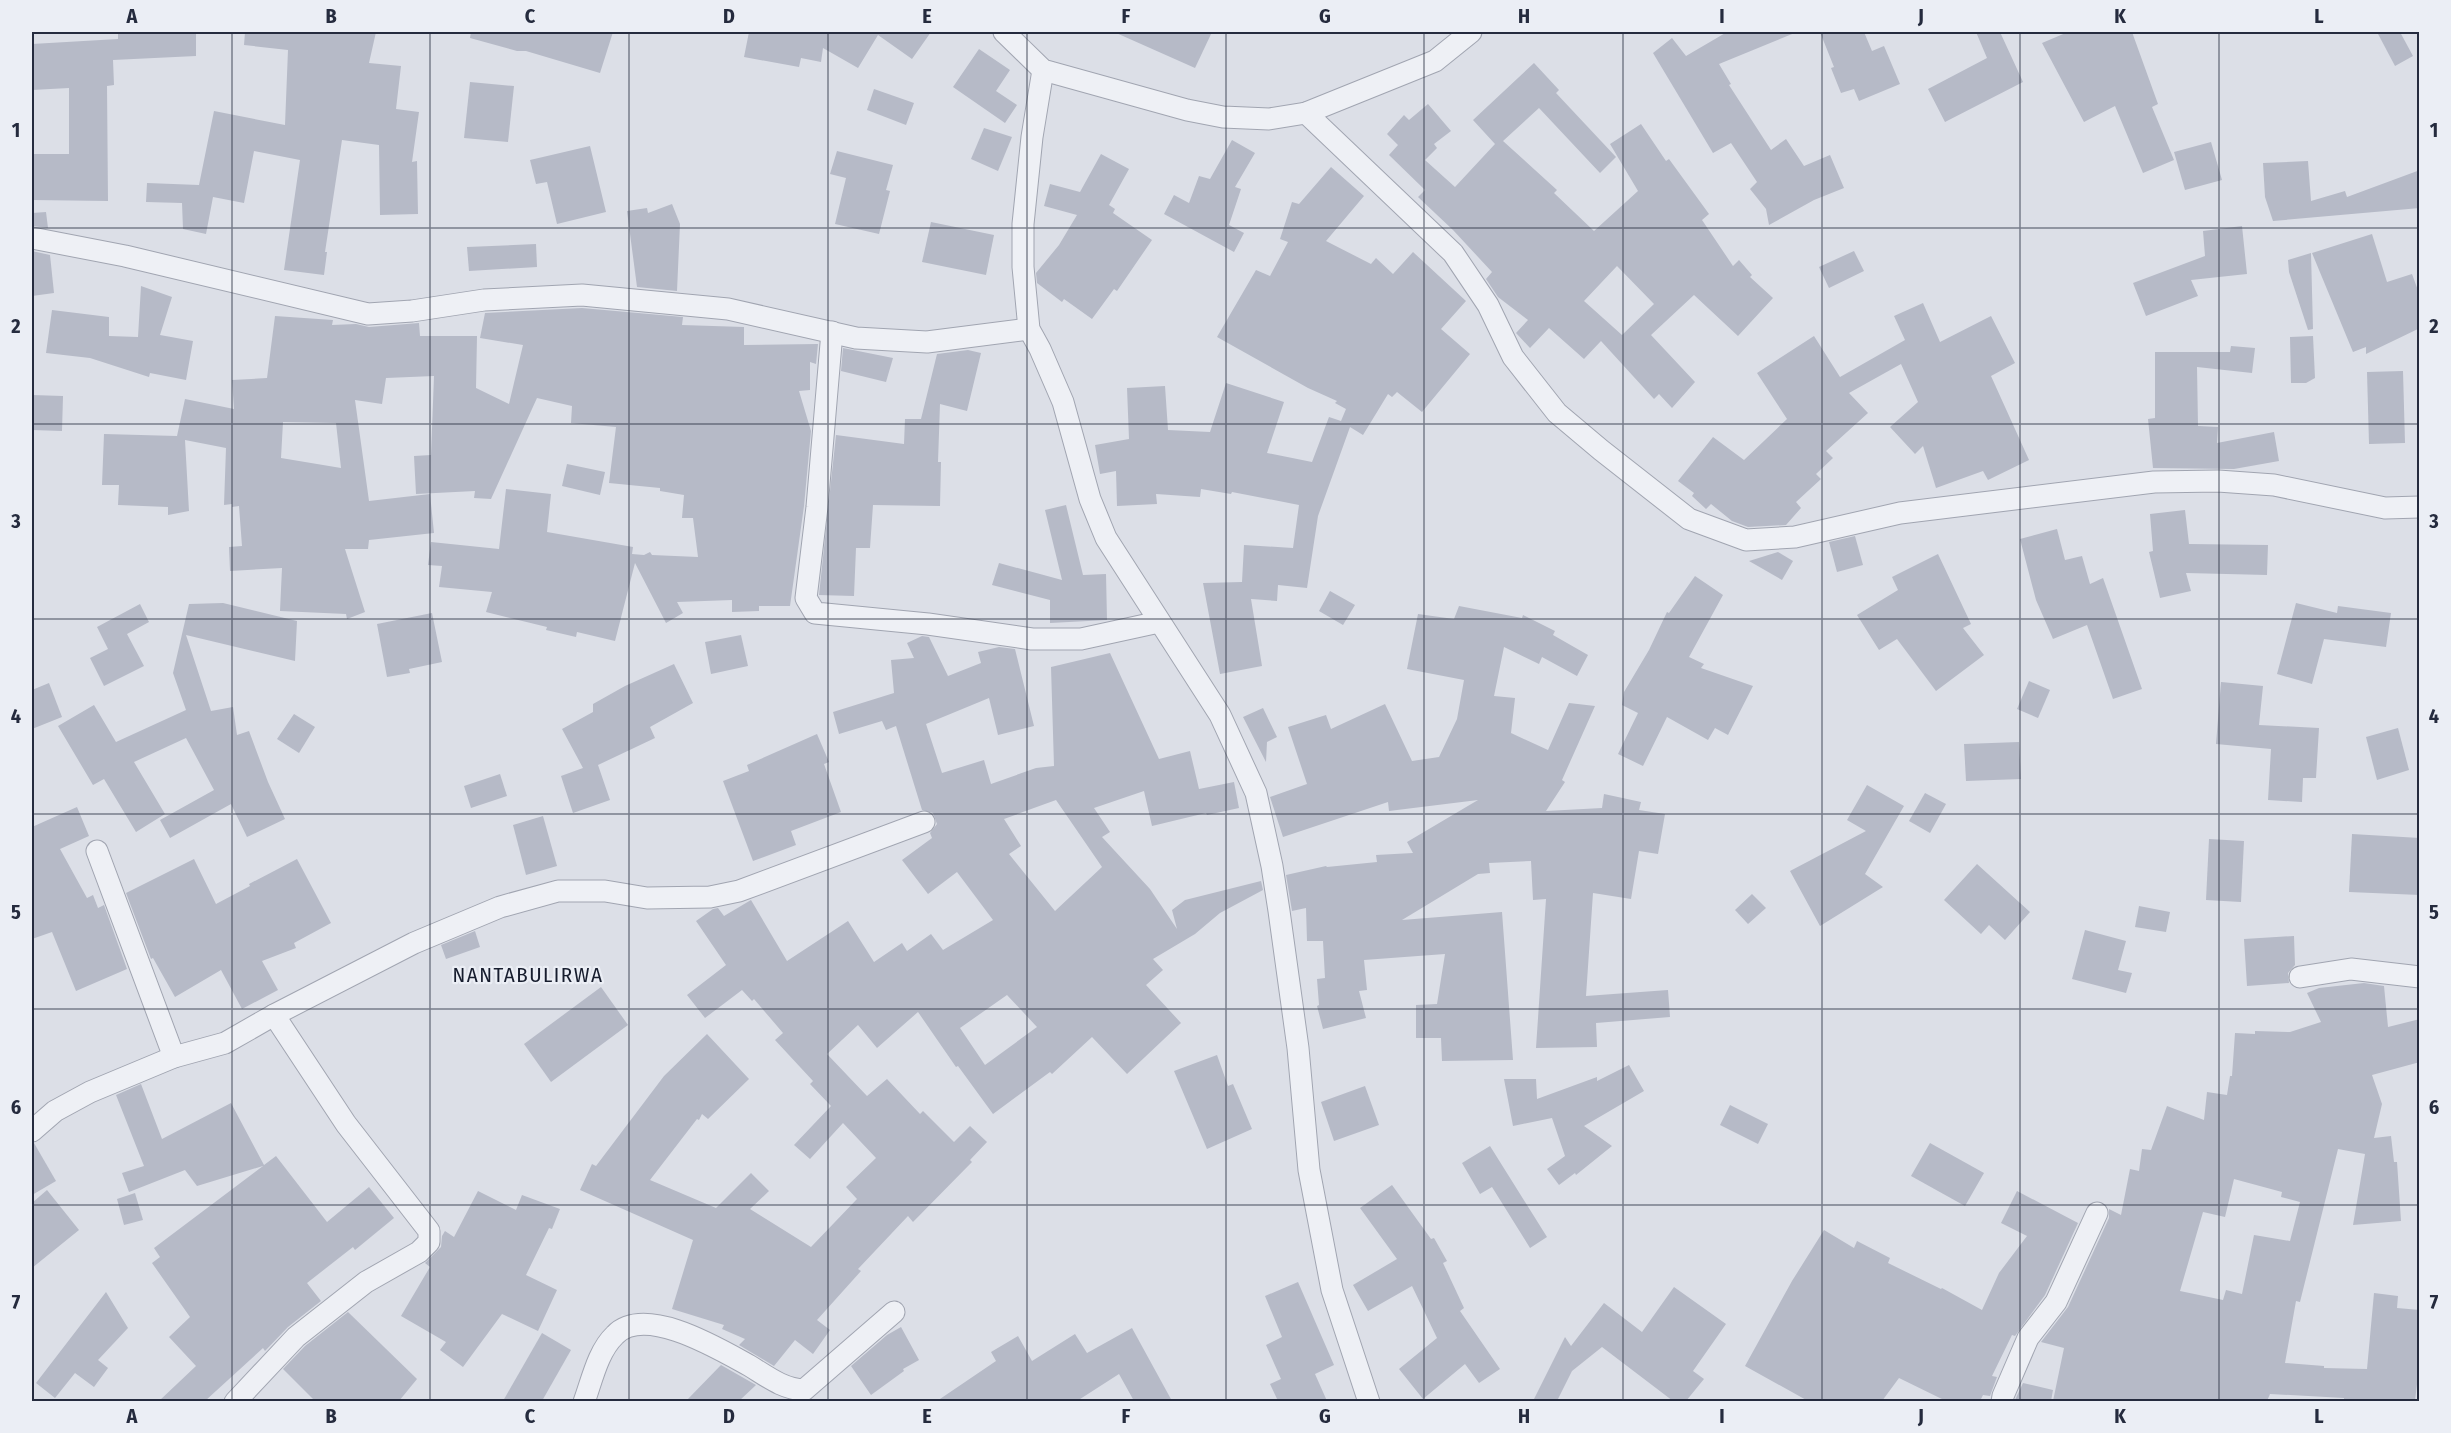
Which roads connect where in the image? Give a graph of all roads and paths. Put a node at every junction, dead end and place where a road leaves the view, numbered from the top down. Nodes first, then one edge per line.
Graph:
1 (1004, 32) edge
2 (1471, 32) edge
3 (1043, 70) junction
4 (1306, 113) junction
5 (32, 238) edge
6 (1029, 329) junction
7 (832, 332) junction
8 (2420, 507) edge
9 (1159, 622) junction
10 (924, 822) dead end
11 (97, 851) dead end
12 (2300, 977) dead end
13 (2420, 977) edge
14 (274, 1015) junction
15 (174, 1057) junction
16 (32, 1131) edge
17 (2097, 1213) dead end
18 (894, 1312) dead end
19 (235, 1401) edge
20 (584, 1401) edge
21 (1369, 1401) edge
22 (2002, 1401) edge

1 - 3 street
2 - 4 street
3 - 4 street
3 - 6 street
4 - 8 street
5 - 7 street
6 - 7 street
6 - 9 street
7 - 9 street
9 - 21 street
10 - 14 street
11 - 15 street
12 - 13 street
14 - 15 street
14 - 19 street
15 - 16 street
17 - 22 street
18 - 20 street

